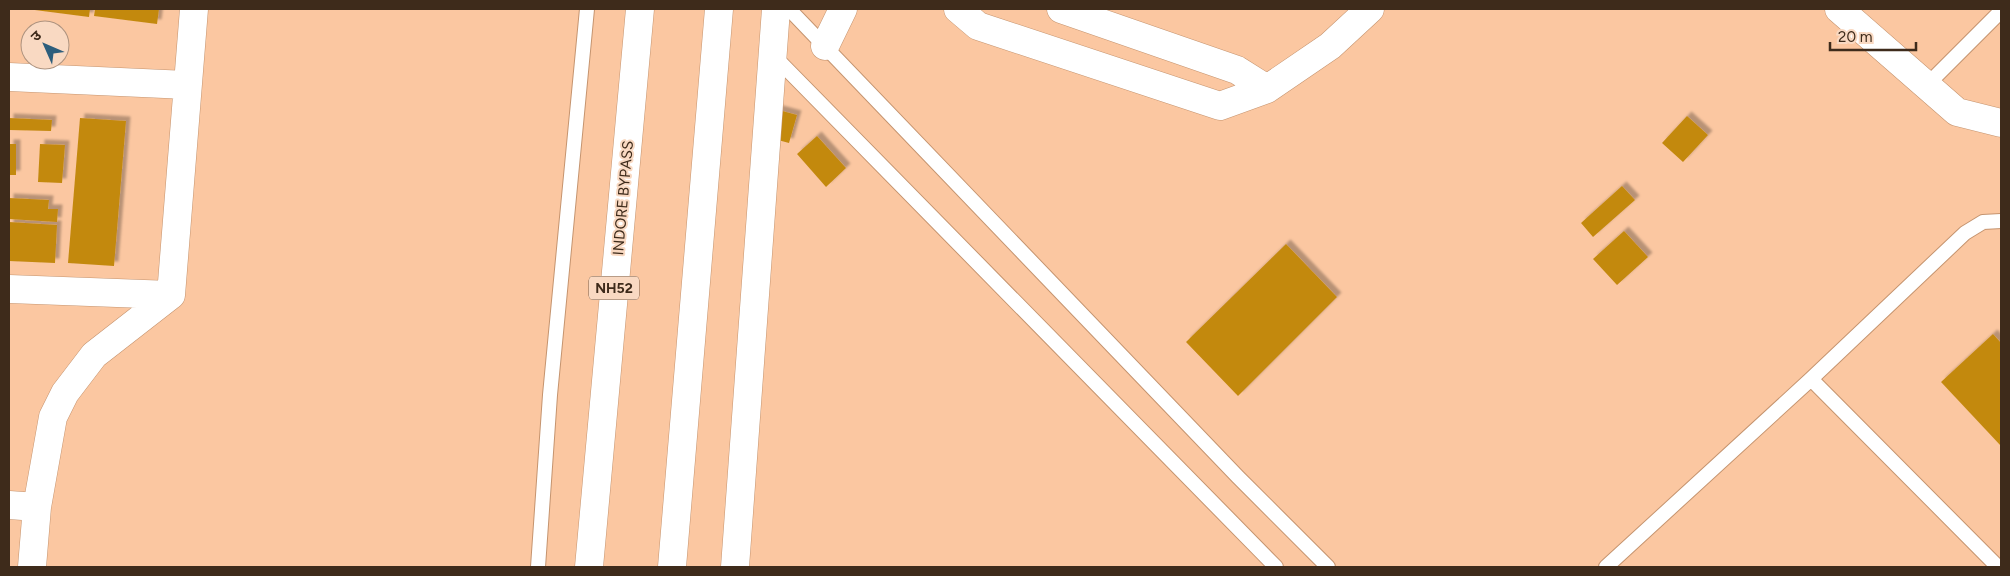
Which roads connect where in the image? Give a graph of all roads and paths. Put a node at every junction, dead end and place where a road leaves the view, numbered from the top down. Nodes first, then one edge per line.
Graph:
1 (194, 9) edge
2 (587, 9) edge
3 (640, 9) edge
4 (719, 9) edge
5 (776, 9) edge
6 (789, 9) edge
7 (844, 9) edge
8 (958, 9) edge
9 (1061, 9) edge
10 (1370, 9) edge
11 (1839, 9) edge
12 (2001, 11) edge
13 (825, 46) junction
14 (772, 54) junction
15 (9, 77) edge
16 (187, 85) junction
17 (1926, 86) junction
18 (1267, 90) junction
19 (2001, 123) edge
20 (2001, 221) edge
21 (9, 289) edge
22 (171, 294) junction
23 (1812, 379) junction
24 (9, 505) edge
25 (37, 507) junction
26 (32, 567) edge
27 (538, 567) edge
28 (588, 567) edge
29 (672, 567) edge
30 (735, 567) edge
31 (1276, 567) edge
32 (1328, 567) edge
33 (1606, 567) edge
34 (1998, 567) edge

1 - 16 main road
2 - 27 lane
3 - 28 main road, INDORE BYPASS / NH52
4 - 29 main road
5 - 14 main road
6 - 13 lane
7 - 13 main road
8 - 18 main road
9 - 18 main road
10 - 18 main road
11 - 17 main road
12 - 17 lane
13 - 32 lane
14 - 30 main road
14 - 31 lane
15 - 16 main road
16 - 22 main road
17 - 19 main road
20 - 23 lane
21 - 22 main road
22 - 25 main road
23 - 33 lane
23 - 34 lane
24 - 25 main road
25 - 26 main road

